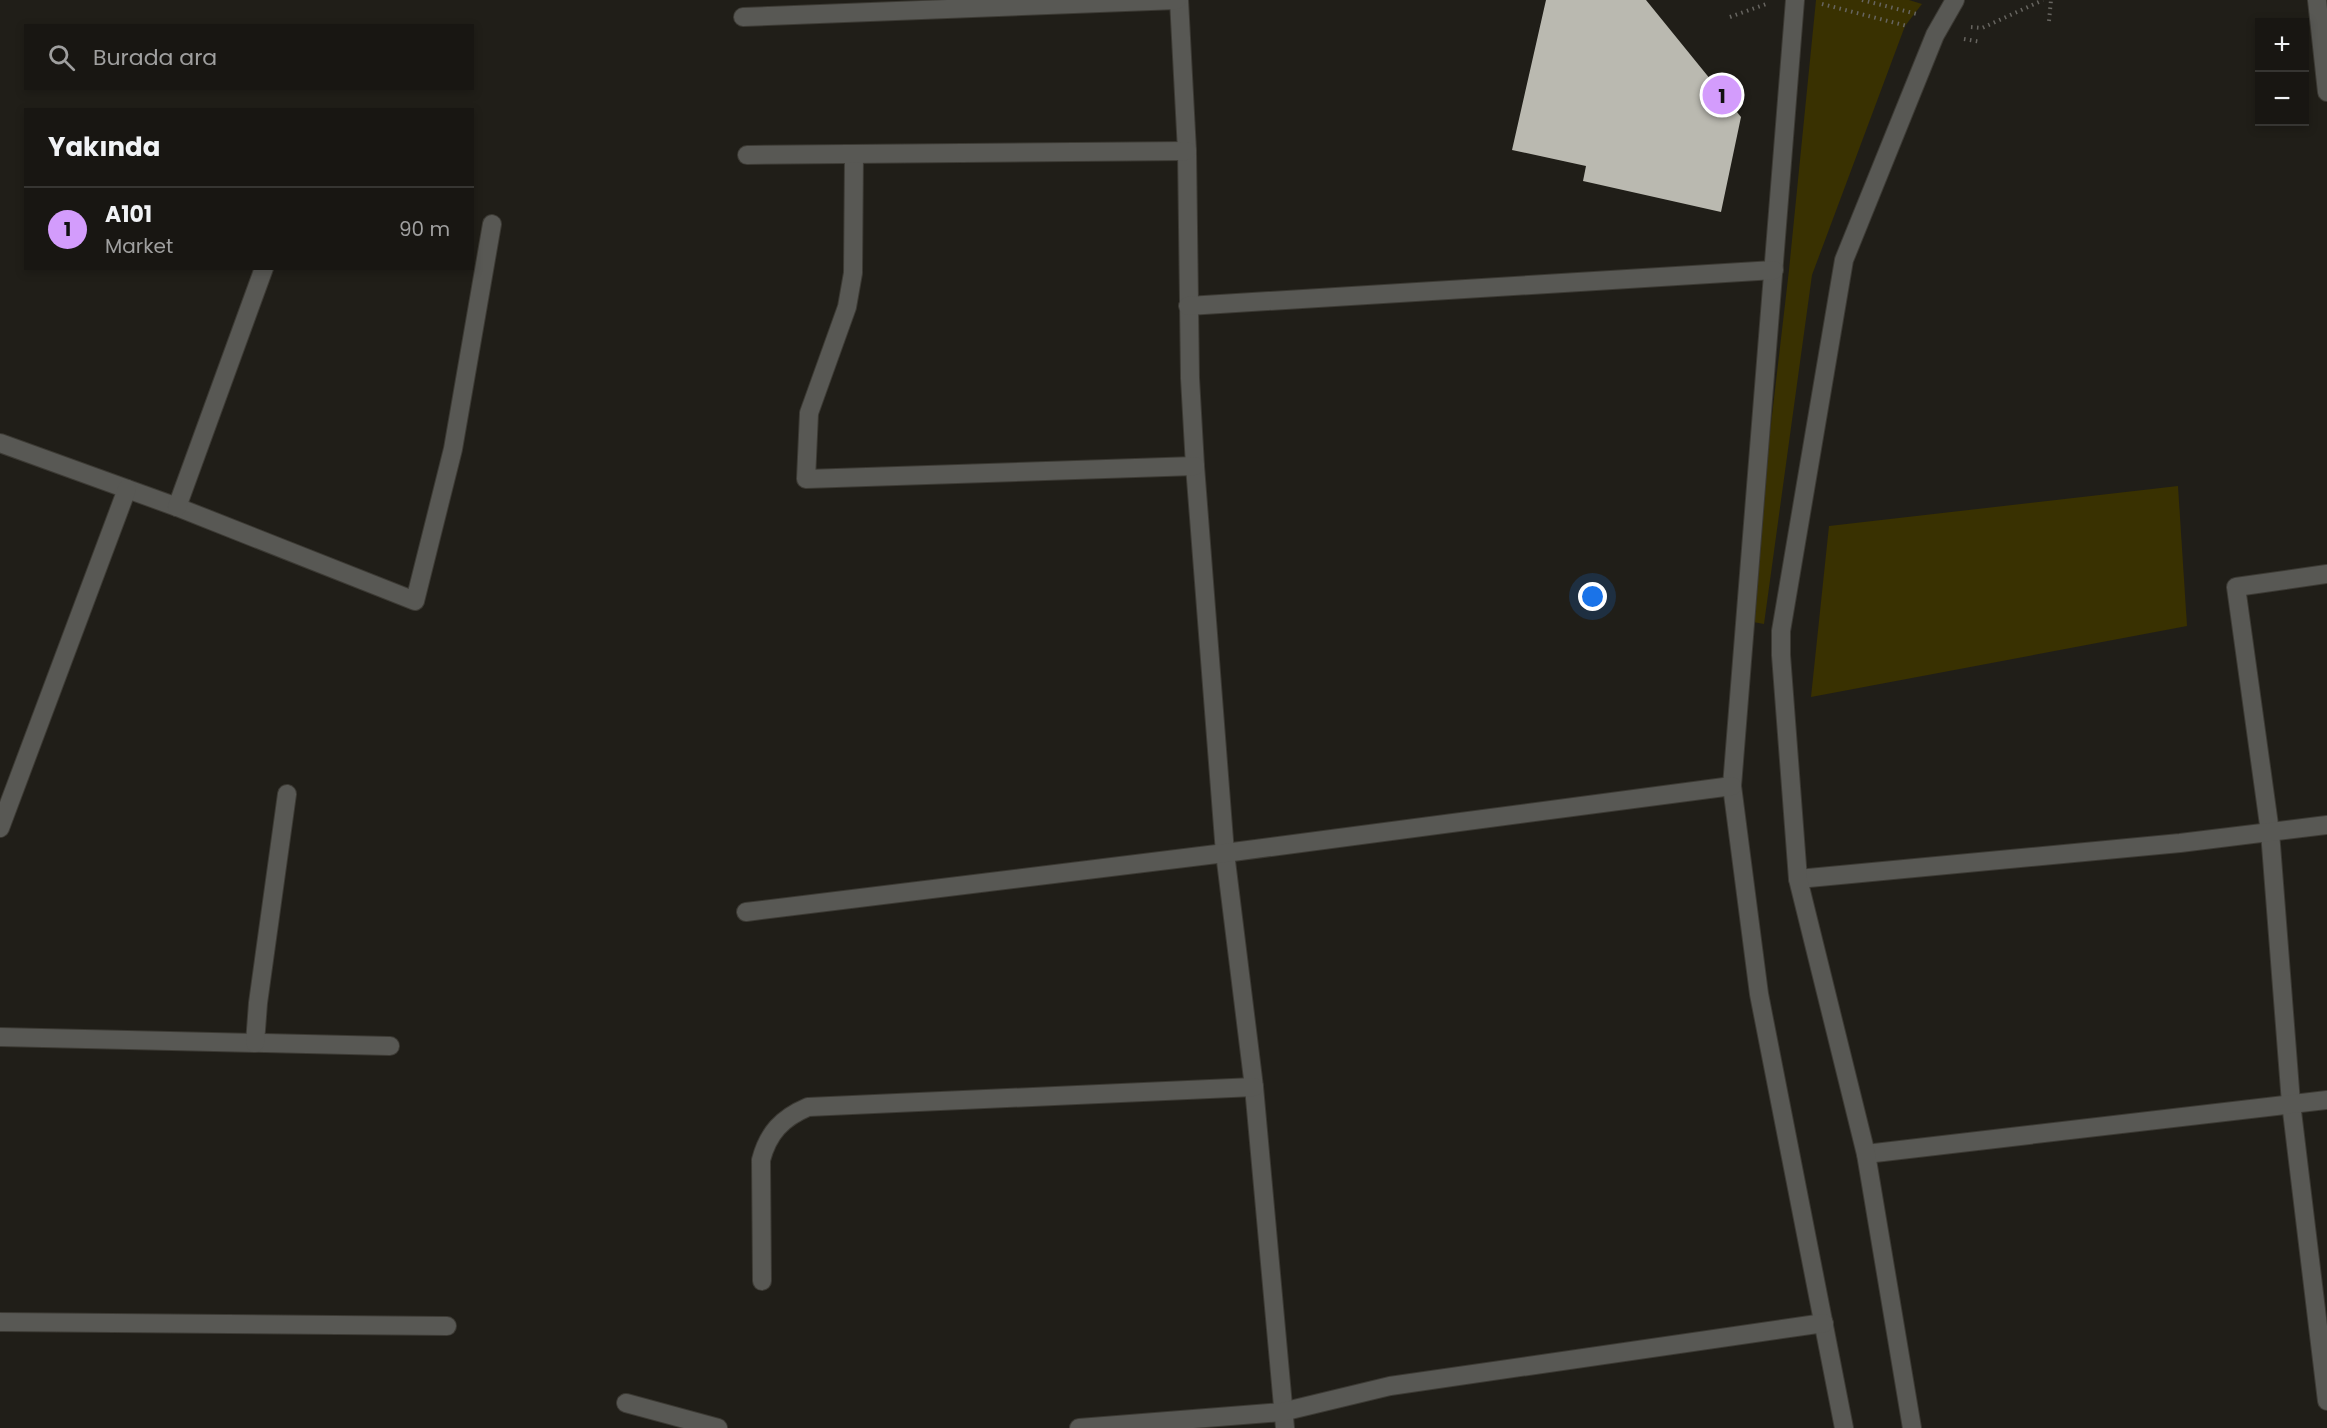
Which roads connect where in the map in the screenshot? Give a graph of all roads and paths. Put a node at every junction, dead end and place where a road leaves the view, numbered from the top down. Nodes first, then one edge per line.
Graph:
1 (1178, 0) edge
2 (1795, 0) edge
3 (1955, 0) edge
4 (2050, 0) edge
5 (2317, 0) edge
6 (1769, 3) dead end
7 (1816, 3) dead end
8 (743, 17) dead end
9 (1730, 17) dead end
10 (2049, 21) dead end
11 (1935, 35) junction
12 (1981, 42) dead end
13 (2327, 92) edge
14 (1187, 152) junction
15 (854, 154) junction
16 (747, 155) dead end
17 (492, 224) dead end
18 (263, 270) edge
19 (1774, 270) junction
20 (1188, 306) junction
21 (0, 443) edge
22 (1195, 466) junction
23 (127, 489) junction
24 (177, 507) junction
25 (2327, 574) edge
26 (1732, 786) junction
27 (287, 794) dead end
28 (2327, 825) edge
29 (0, 828) edge
30 (2270, 832) junction
31 (1226, 853) junction
32 (1798, 879) junction
33 (746, 912) dead end
34 (0, 1037) edge
35 (255, 1043) junction
36 (390, 1046) dead end
37 (1254, 1087) junction
38 (2327, 1100) edge
39 (2291, 1103) junction
40 (1866, 1154) junction
41 (762, 1281) dead end
42 (0, 1322) edge
43 (1824, 1323) junction
44 (447, 1326) dead end
45 (2327, 1401) edge
46 (626, 1403) dead end
47 (1283, 1420) edge
48 (718, 1428) edge
49 (1079, 1428) edge
50 (1844, 1428) edge
51 (1912, 1428) edge

1 - 8 street
1 - 14 street
2 - 19 street
3 - 11 street
4 - 10 path
5 - 13 street
6 - 9 path
7 - 11 path
11 - 12 path
11 - 32 street
14 - 15 street
14 - 20 street
15 - 16 street
15 - 22 street
17 - 24 street
18 - 24 street
19 - 20 street
19 - 26 street
20 - 22 street
21 - 23 street
22 - 31 street
23 - 24 street
23 - 29 street
25 - 30 street
26 - 31 street
26 - 43 street
27 - 35 street
28 - 30 street
30 - 32 street
30 - 39 street
31 - 33 street
31 - 37 street
32 - 40 street
34 - 35 street
35 - 36 street
37 - 41 street
37 - 47 street
38 - 39 street
39 - 40 street
39 - 45 street
40 - 51 street
42 - 44 street
43 - 47 street
43 - 50 street
46 - 48 street
47 - 49 street

